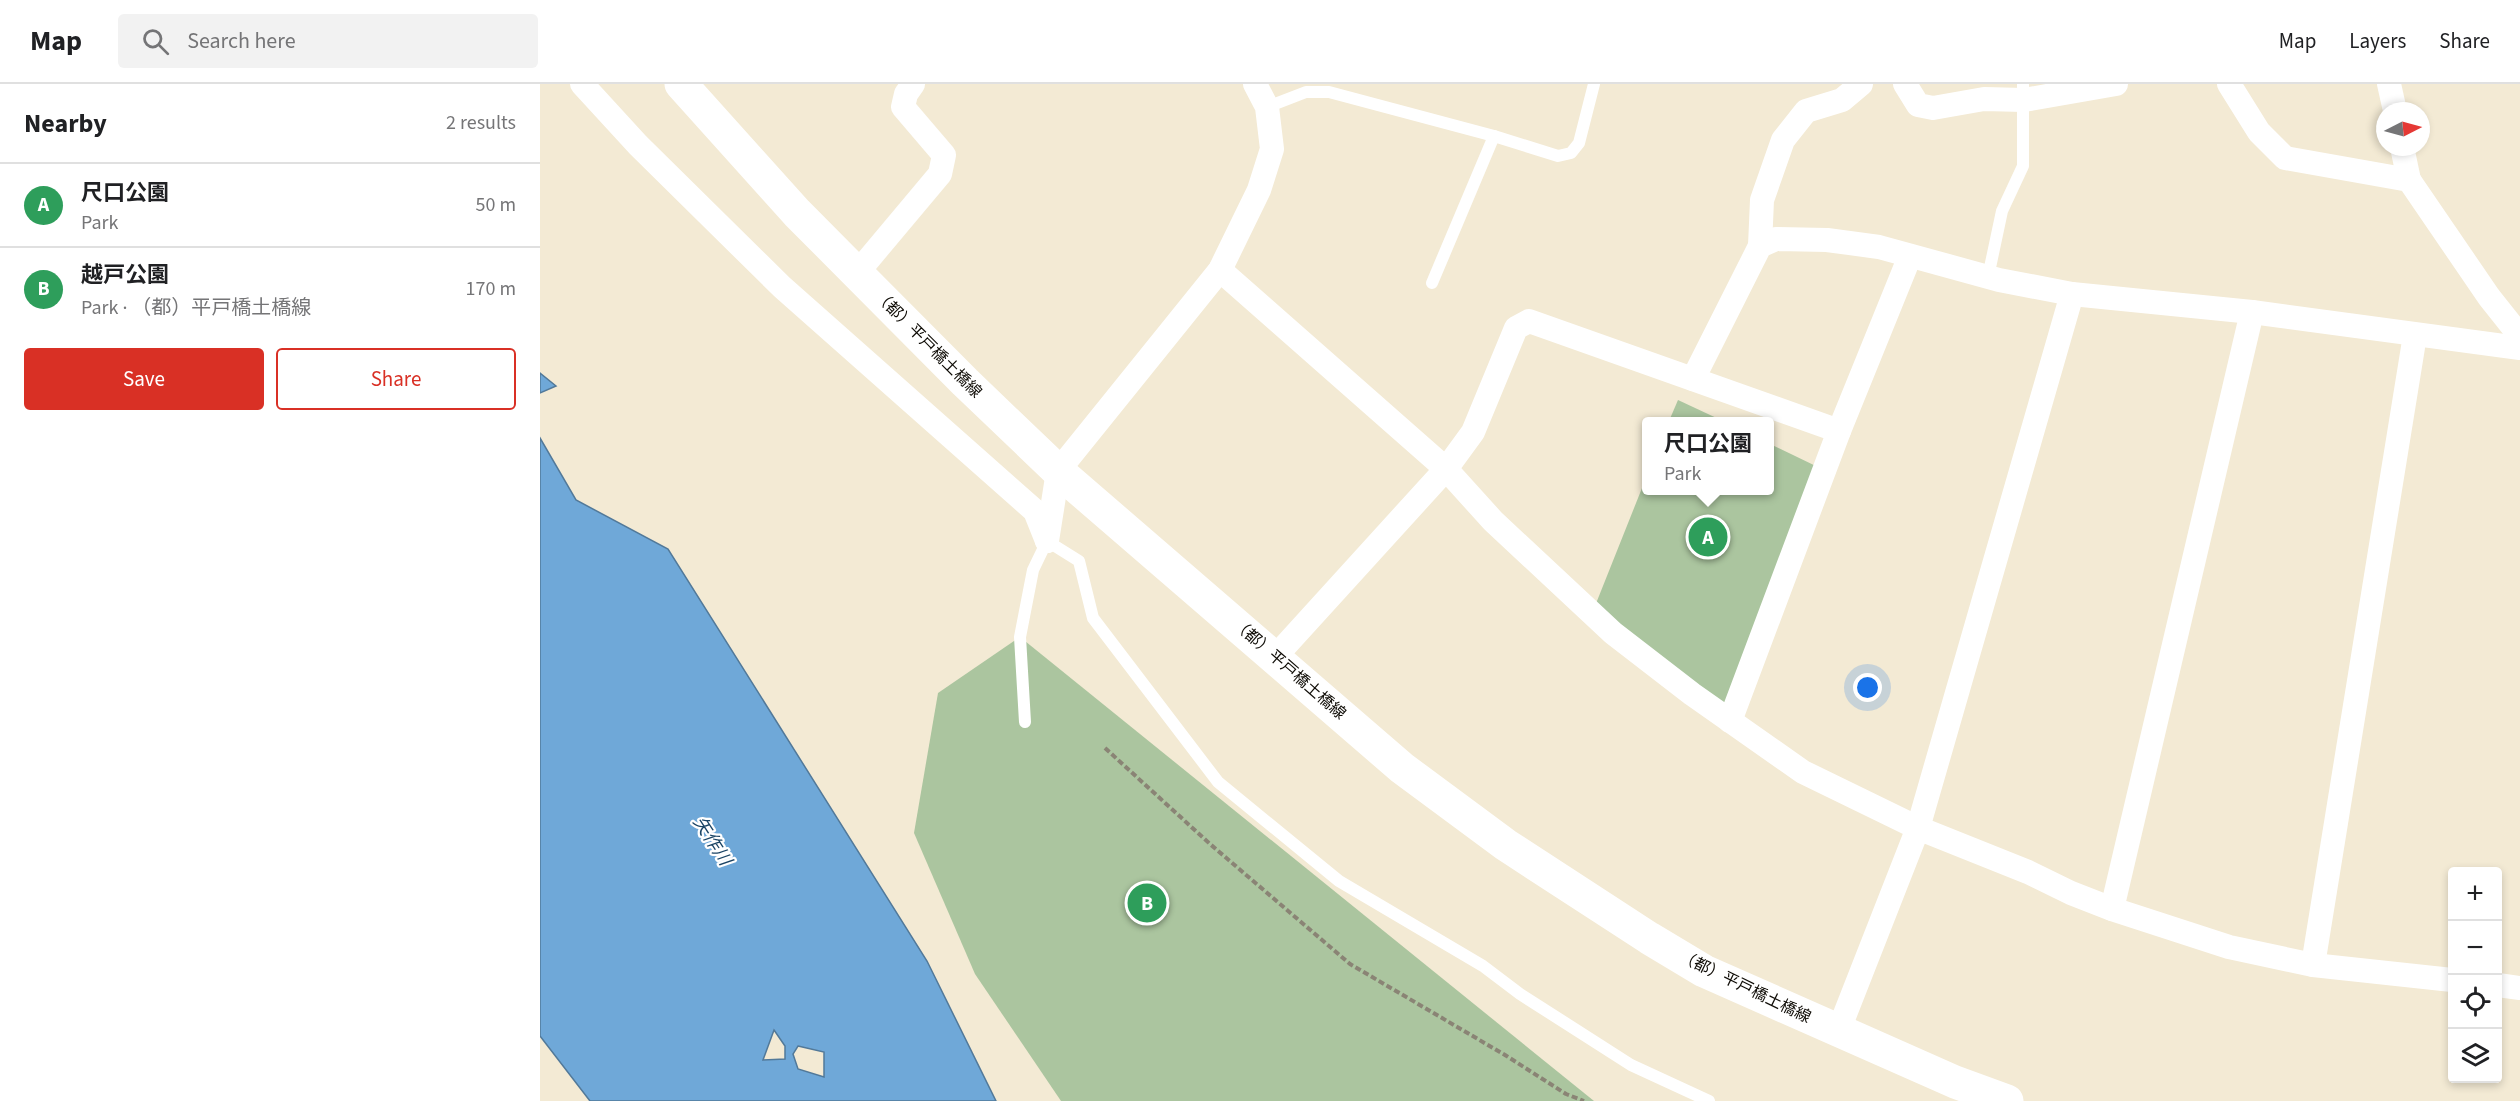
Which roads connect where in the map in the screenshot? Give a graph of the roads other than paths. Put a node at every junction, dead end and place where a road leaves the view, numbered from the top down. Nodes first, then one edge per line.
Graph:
1 (582, 84) edge
2 (681, 84) edge
3 (913, 84) edge
4 (1255, 84) edge
5 (1594, 84) edge
6 (1861, 84) edge
7 (1905, 84) edge
8 (2116, 84) edge
9 (2229, 84) edge
10 (2389, 84) edge
11 (2024, 92) edge
12 (2393, 102) edge
13 (1267, 107) junction
14 (1494, 136) junction
15 (2404, 156) edge
16 (2409, 180) junction
17 (1760, 246) junction
18 (1910, 256) junction
19 (1220, 270) junction
20 (857, 273) junction
21 (1988, 277) junction
22 (1432, 283) dead end
23 (2072, 294) junction
24 (2252, 312) junction
25 (2415, 335) junction
26 (2520, 336) edge
27 (2520, 348) edge
28 (1693, 379) junction
29 (1839, 431) junction
30 (1446, 469) junction
31 (1058, 471) junction
32 (1047, 541) junction
33 (1275, 657) junction
34 (1730, 721) junction
35 (1025, 722) dead end
36 (1918, 828) junction
37 (2112, 909) junction
38 (2313, 965) junction
39 (2448, 980) edge
40 (2502, 986) edge
41 (2520, 988) edge
42 (1838, 1032) junction
43 (1709, 1101) edge
44 (2007, 1101) edge

1 - 32 street
2 - 20 street, （都）平戸橋土橋線
3 - 20 street
4 - 13 street
5 - 14 lane
6 - 17 street
7 - 11 street
8 - 11 street
9 - 16 street
10 - 12 street
11 - 21 lane
13 - 14 lane
13 - 19 street
14 - 22 lane
15 - 16 street
16 - 26 street
17 - 18 street
17 - 28 street
18 - 21 street
18 - 29 street
19 - 30 street
19 - 31 street
20 - 31 street, （都）平戸橋土橋線
21 - 23 street
23 - 24 street
23 - 36 street
24 - 25 street
24 - 37 street
25 - 27 street
25 - 38 street
28 - 29 street
28 - 30 street
29 - 34 street
30 - 33 street
30 - 34 street
31 - 32 street
31 - 33 street, （都）平戸橋土橋線
32 - 35 lane
32 - 43 lane
33 - 42 street, （都）平戸橋土橋線
34 - 36 street
36 - 37 street
36 - 42 street
37 - 38 street
38 - 39 street
40 - 41 street
42 - 44 street, （都）平戸橋土橋線

